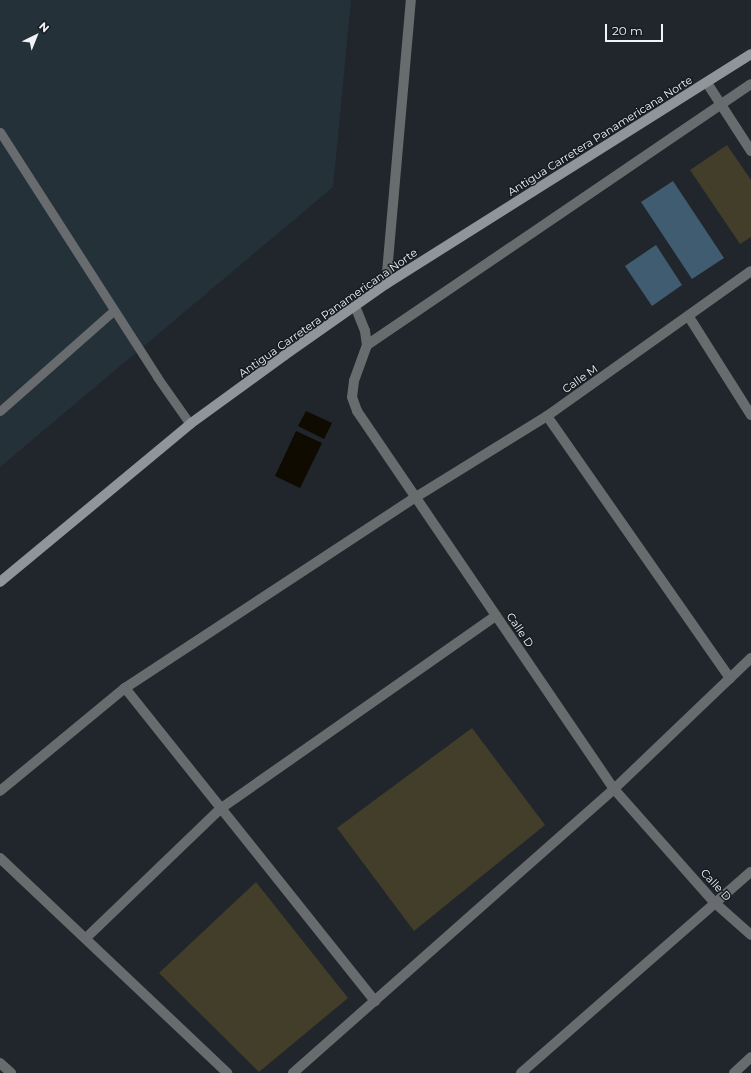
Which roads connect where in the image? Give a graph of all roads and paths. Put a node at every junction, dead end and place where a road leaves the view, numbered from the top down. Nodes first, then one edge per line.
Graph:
1 (411, 0) edge
2 (751, 54) edge
3 (707, 83) junction
4 (751, 84) edge
5 (720, 104) junction
6 (0, 132) edge
7 (751, 151) edge
8 (751, 271) edge
9 (386, 284) junction
10 (355, 306) junction
11 (114, 310) junction
12 (689, 317) junction
13 (367, 345) junction
14 (0, 411) edge
15 (751, 415) edge
16 (548, 416) junction
17 (190, 424) junction
18 (416, 497) junction
19 (0, 582) edge
20 (496, 616) junction
21 (751, 658) edge
22 (730, 678) junction
23 (125, 688) junction
24 (614, 789) junction
25 (0, 791) edge
26 (220, 809) junction
27 (0, 858) edge
28 (751, 872) edge
29 (715, 903) junction
30 (751, 935) edge
31 (86, 938) junction
32 (375, 1001) junction
33 (750, 1060) edge
34 (0, 1063) edge
35 (11, 1073) edge
36 (227, 1073) edge
37 (293, 1073) edge
38 (521, 1073) edge
39 (734, 1073) edge

1 - 9 street
2 - 3 main road, Antigua Carretera Panamericana Norte
3 - 5 street
3 - 9 main road, Antigua Carretera Panamericana Norte
4 - 5 street
5 - 7 street
5 - 13 street
6 - 11 lane
8 - 12 street, Calle M
9 - 10 main road, Antigua Carretera Panamericana Norte
10 - 13 street
10 - 17 main road, Antigua Carretera Panamericana Norte
11 - 14 lane
11 - 17 lane
12 - 15 street
12 - 16 street, Calle M
13 - 18 street, Calle D
16 - 18 street, Calle M
16 - 22 street
17 - 19 main road, Antigua Carretera Panamericana Norte
18 - 20 street, Calle D
18 - 23 street, Calle M
20 - 24 street, Calle D
20 - 26 street
21 - 22 street
22 - 24 street
23 - 25 street, Calle M
23 - 26 street
24 - 29 street, Calle D
24 - 32 street
26 - 31 street
26 - 32 street
27 - 31 street
28 - 29 street
29 - 30 street, Calle D
29 - 38 street
31 - 36 street
32 - 37 street
33 - 39 street
34 - 35 street

